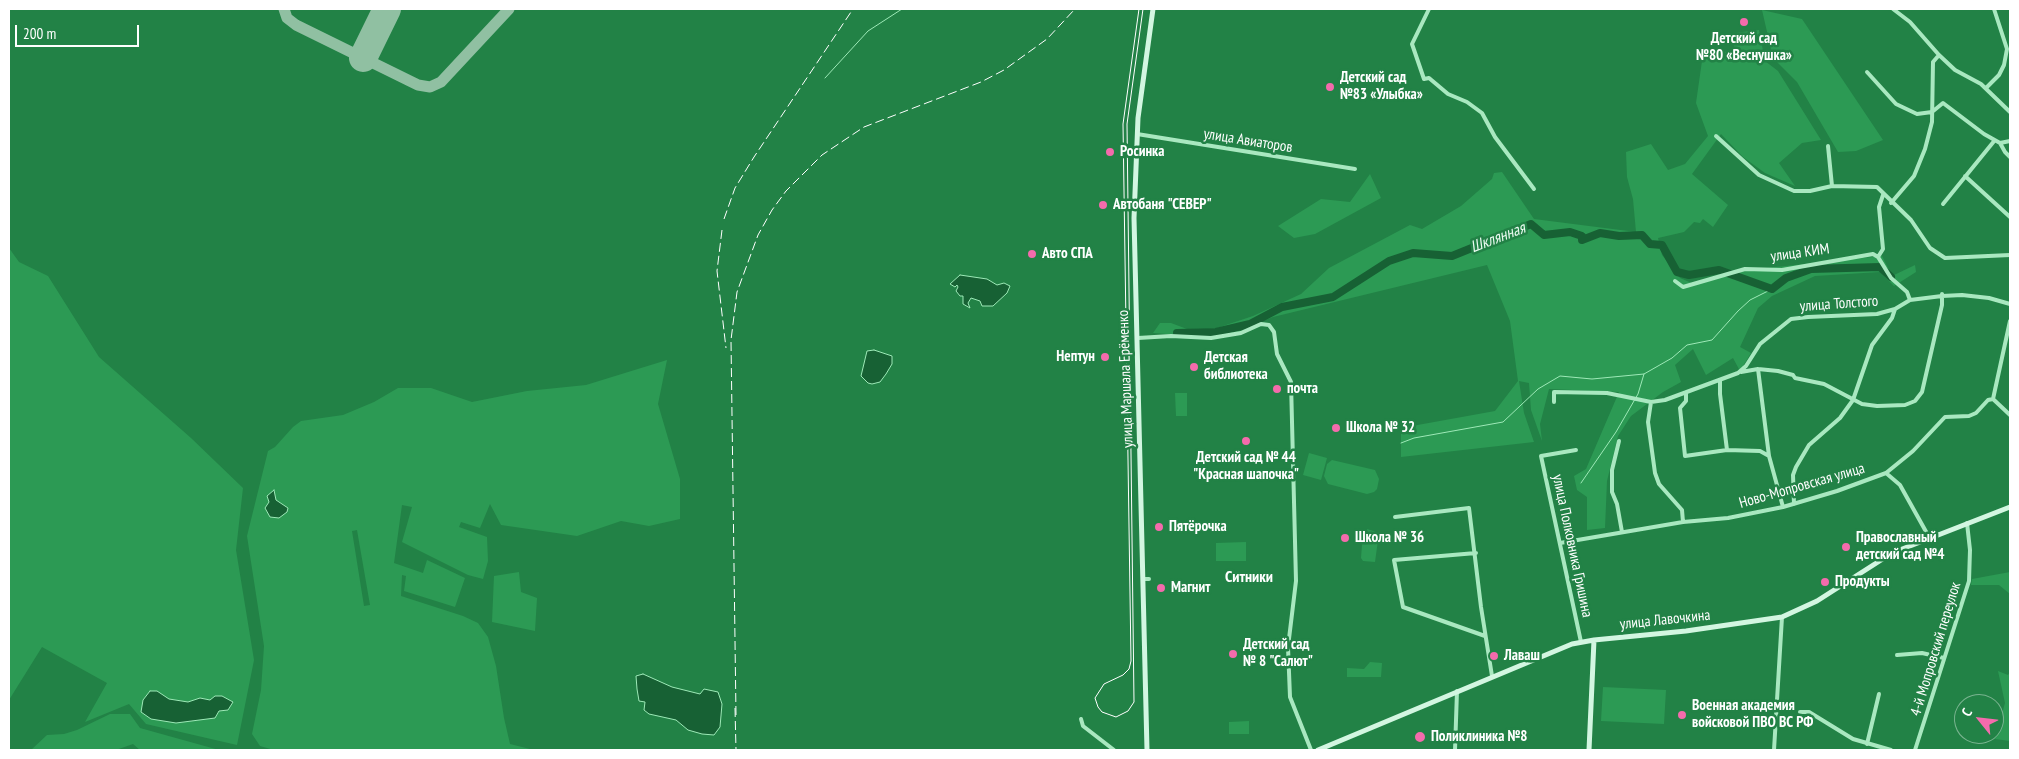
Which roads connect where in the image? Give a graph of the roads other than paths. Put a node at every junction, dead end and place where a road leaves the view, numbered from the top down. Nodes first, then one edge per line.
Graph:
1 (1153, 9) edge
2 (1429, 9) edge
3 (1893, 9) edge
4 (1994, 9) edge
5 (1938, 55) junction
6 (1867, 72) dead end
7 (1986, 88) junction
8 (1932, 112) junction
9 (2010, 112) edge
10 (1137, 134) junction
11 (1716, 136) dead end
12 (1995, 140) junction
13 (2010, 141) edge
14 (2000, 143) junction
15 (1828, 146) dead end
16 (2010, 157) edge
17 (1355, 169) dead end
18 (1965, 176) junction
19 (1832, 186) junction
20 (1534, 189) dead end
21 (1883, 195) junction
22 (1891, 203) junction
23 (1943, 204) dead end
24 (2010, 217) edge
25 (2010, 255) edge
26 (1878, 257) junction
27 (1675, 281) dead end
28 (1942, 295) junction
29 (1910, 300) junction
30 (2010, 304) edge
31 (1895, 309) junction
32 (2010, 321) edge
33 (1138, 338) junction
34 (1758, 369) junction
35 (1738, 373) junction
36 (1720, 380) junction
37 (1686, 392) junction
38 (1993, 399) junction
39 (1853, 400) junction
40 (1554, 402) dead end
41 (1651, 402) junction
42 (2010, 415) edge
43 (1619, 441) dead end
44 (1576, 450) dead end
45 (1727, 450) junction
46 (1769, 456) junction
47 (1886, 473) junction
48 (1794, 504) junction
49 (1783, 506) junction
50 (2010, 507) edge
51 (1395, 517) dead end
52 (1683, 522) junction
53 (1967, 523) junction
54 (1622, 532) junction
55 (1929, 537) junction
56 (1560, 543) junction
57 (1476, 553) junction
58 (1782, 617) junction
59 (1485, 636) junction
60 (1594, 640) junction
61 (1581, 642) junction
62 (1897, 655) dead end
63 (1944, 658) junction
64 (1492, 676) junction
65 (1457, 691) junction
66 (1879, 694) dead end
67 (1800, 712) dead end
68 (1081, 719) dead end
69 (1333, 744) junction
70 (1867, 744) junction
71 (1114, 750) edge
72 (1146, 750) edge
73 (1311, 750) edge
74 (1318, 750) edge
75 (1333, 750) edge
76 (1455, 750) edge
77 (1589, 750) edge
78 (1774, 750) edge
79 (1891, 750) edge
80 (1916, 750) edge

1 - 10 main road, улица Маршала Ерёменко
2 - 20 street
3 - 5 street
4 - 7 street
5 - 7 street
5 - 8 street
6 - 8 street
7 - 9 street
8 - 12 street
8 - 22 street
10 - 17 street, улица Авиаторов
10 - 33 main road, улица Маршала Ерёменко
11 - 19 street
12 - 14 street
12 - 18 street
13 - 14 street
14 - 16 street
15 - 19 street
18 - 23 street
18 - 24 street
19 - 21 street
21 - 22 street
21 - 26 street
22 - 25 street
26 - 27 street, улица КИМ
26 - 29 street
28 - 29 street, улица Толстого
28 - 30 street, улица Толстого
28 - 39 street
29 - 31 street, улица Толстого
31 - 35 street, улица Толстого
31 - 39 street
32 - 38 street
33 - 72 main road, улица Маршала Ерёменко
33 - 73 street
34 - 35 street
34 - 39 street
34 - 46 street
35 - 36 street, улица Толстого
36 - 37 street, улица Толстого
36 - 45 street
37 - 41 street, улица Толстого
37 - 45 street
38 - 42 street
38 - 47 street, Ново-Мопровская улица
39 - 48 street
40 - 41 street, улица Толстого
41 - 52 street
43 - 54 street
44 - 56 street, улица Полковника Гришина
45 - 46 street
46 - 49 street
47 - 48 street, Ново-Мопровская улица
47 - 55 street
48 - 49 street, Ново-Мопровская улица
49 - 52 street, Ново-Мопровская улица
50 - 53 main road, улица Лавочкина
51 - 57 street
52 - 54 street, Ново-Мопровская улица
53 - 55 main road, улица Лавочкина
53 - 63 street, 4-й Мопровский переулок
54 - 56 street, Ново-Мопровская улица
55 - 58 main road, улица Лавочкина
56 - 61 street, улица Полковника Гришина
57 - 59 street
57 - 59 street
58 - 60 main road, улица Лавочкина
58 - 78 street
59 - 64 street
60 - 61 main road, улица Лавочкина
60 - 77 main road
61 - 64 main road, улица Лавочкина
62 - 63 street
63 - 80 street, 4-й Мопровский переулок
64 - 65 main road, улица Лавочкина
65 - 69 main road, улица Лавочкина
65 - 76 street
66 - 70 street
67 - 70 street
68 - 71 street
69 - 74 main road, улица Лавочкина
69 - 75 street
70 - 79 street

